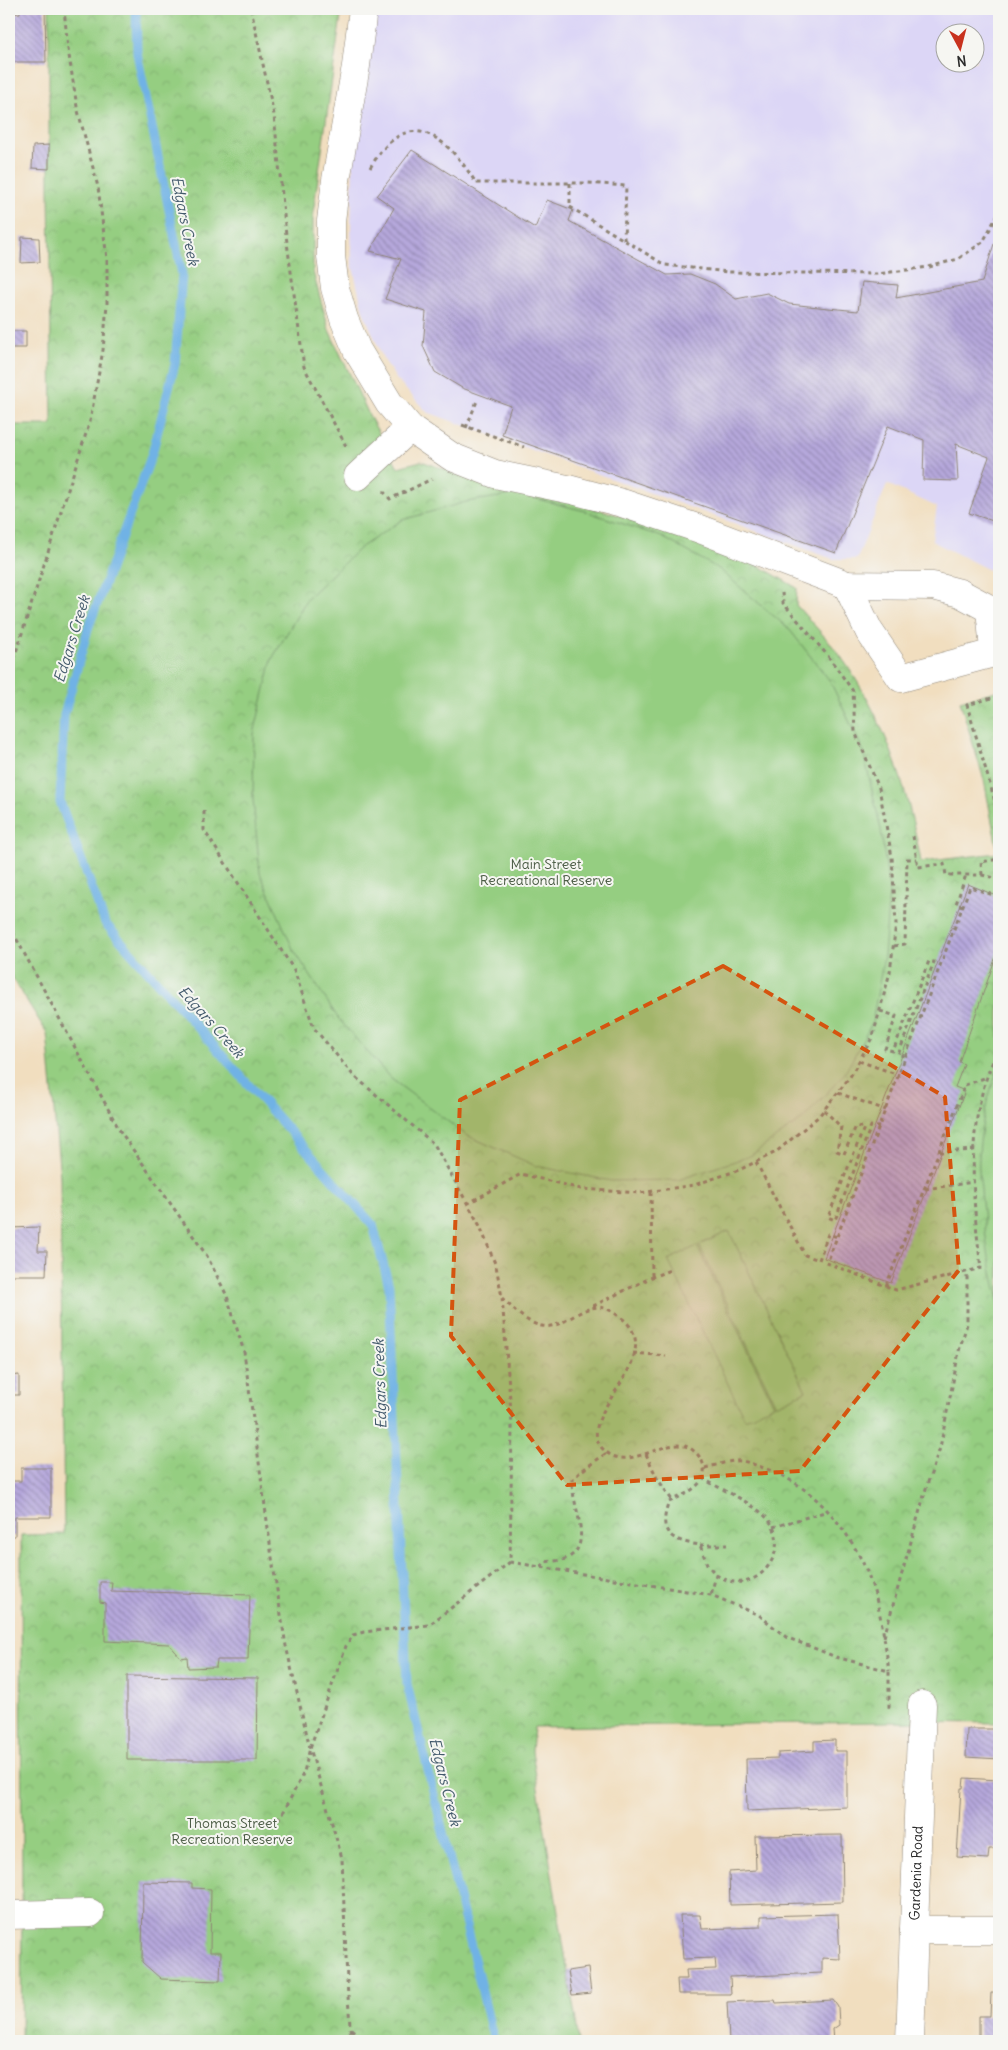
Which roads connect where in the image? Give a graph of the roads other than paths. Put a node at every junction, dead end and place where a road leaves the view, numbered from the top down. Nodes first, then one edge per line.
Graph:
1 (363, 9) edge
2 (410, 428) junction
3 (358, 476) dead end
4 (847, 585) junction
5 (995, 612) edge
6 (922, 1705) dead end
7 (90, 1913) dead end
8 (9, 1915) edge
9 (914, 1930) junction
10 (999, 1930) edge
11 (910, 2041) edge

1 - 2 street
2 - 3 street
2 - 4 street
4 - 5 street
4 - 5 street
6 - 9 street, Gardenia Road
7 - 8 street
9 - 10 street
9 - 11 street, Gardenia Road

